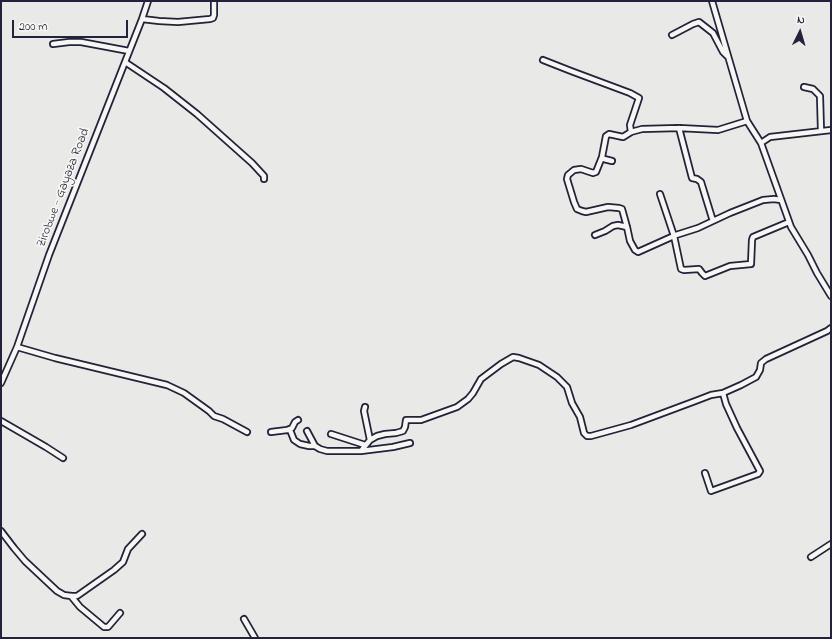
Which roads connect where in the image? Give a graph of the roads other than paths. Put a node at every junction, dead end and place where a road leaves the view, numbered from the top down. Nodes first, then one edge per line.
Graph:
1 (148, 1) edge
2 (214, 1) edge
3 (712, 1) edge
4 (142, 19) junction
5 (672, 35) dead end
6 (53, 44) dead end
7 (129, 51) junction
8 (728, 57) junction
9 (543, 60) dead end
10 (124, 62) junction
11 (804, 87) dead end
12 (748, 121) junction
13 (679, 128) junction
14 (831, 130) edge
15 (821, 131) junction
16 (631, 132) junction
17 (760, 143) junction
18 (602, 157) junction
19 (612, 161) dead end
20 (264, 179) dead end
21 (660, 194) dead end
22 (781, 200) junction
23 (714, 220) junction
24 (789, 222) junction
25 (628, 227) junction
26 (594, 235) dead end
27 (674, 236) junction
28 (831, 296) edge
29 (831, 328) edge
30 (17, 347) junction
31 (1, 383) edge
32 (723, 393) junction
33 (365, 407) dead end
34 (298, 420) dead end
35 (1, 421) edge
36 (287, 430) junction
37 (307, 431) dead end
38 (247, 432) dead end
39 (271, 432) dead end
40 (331, 434) dead end
41 (370, 440) junction
42 (410, 444) dead end
43 (365, 445) junction
44 (315, 446) junction
45 (361, 451) junction
46 (62, 458) dead end
47 (704, 473) dead end
48 (1, 531) edge
49 (142, 534) dead end
50 (831, 544) edge
51 (811, 557) dead end
52 (71, 596) junction
53 (120, 613) dead end
54 (244, 620) dead end
55 (255, 638) edge

1 - 4 street, Zirobwe - Gayaza Road
2 - 4 street
3 - 8 street
4 - 7 street, Zirobwe - Gayaza Road
5 - 8 street
6 - 7 street
7 - 10 street, Zirobwe - Gayaza Road
8 - 12 street
9 - 16 street
10 - 20 street
10 - 30 street, Zirobwe - Gayaza Road
11 - 15 street
12 - 13 street
12 - 17 street
13 - 16 street
13 - 23 street
14 - 15 street
15 - 17 street
16 - 18 street
17 - 22 street
18 - 19 street
18 - 25 street
21 - 27 street
22 - 23 street
22 - 24 street
23 - 27 street
24 - 27 street
24 - 28 street
25 - 26 street
25 - 27 street
29 - 32 street
30 - 31 street, Zirobwe - Gayaza Road
30 - 38 street
32 - 41 street
32 - 47 street
33 - 41 street
34 - 36 street
35 - 46 street
36 - 39 street
36 - 44 street
37 - 44 street
40 - 43 street
41 - 43 street
42 - 45 street
43 - 45 street
44 - 45 street
48 - 52 street
49 - 52 street
50 - 51 street
52 - 53 street
54 - 55 street

